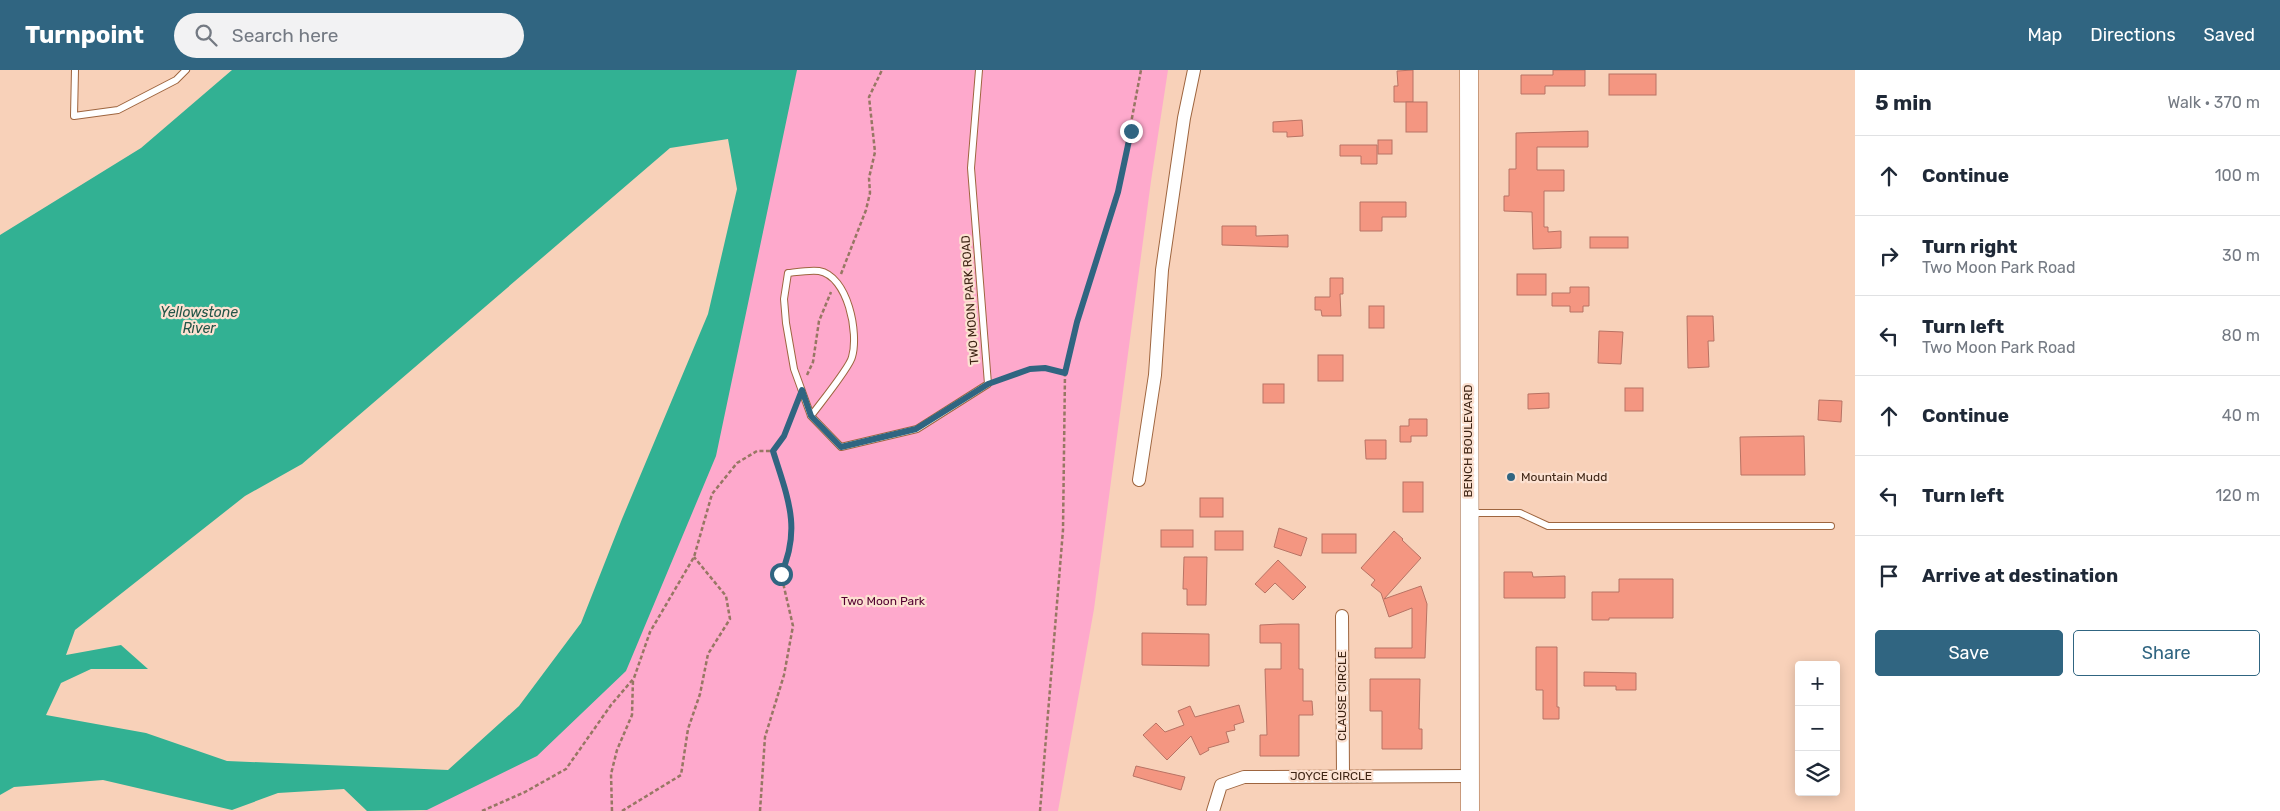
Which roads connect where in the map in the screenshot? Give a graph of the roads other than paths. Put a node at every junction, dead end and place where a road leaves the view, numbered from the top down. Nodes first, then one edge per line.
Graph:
1 (75, 70) edge
2 (186, 70) edge
3 (979, 70) edge
4 (1194, 70) edge
5 (1469, 70) edge
6 (811, 416) junction
7 (1139, 480) dead end
8 (1468, 513) junction
9 (1830, 526) dead end
10 (1342, 616) dead end
11 (1343, 776) junction
12 (1470, 776) junction
13 (1213, 811) edge
14 (1470, 811) edge

1 - 2 lane
3 - 6 lane, TWO MOON PARK ROAD
4 - 7 street
5 - 8 main road, BENCH BOULEVARD
6 - 6 lane
8 - 9 lane
8 - 12 main road, BENCH BOULEVARD
10 - 11 street, CLAUSE CIRCLE
11 - 12 street, JOYCE CIRCLE
11 - 13 street, JOYCE CIRCLE
12 - 14 main road, BENCH BOULEVARD

